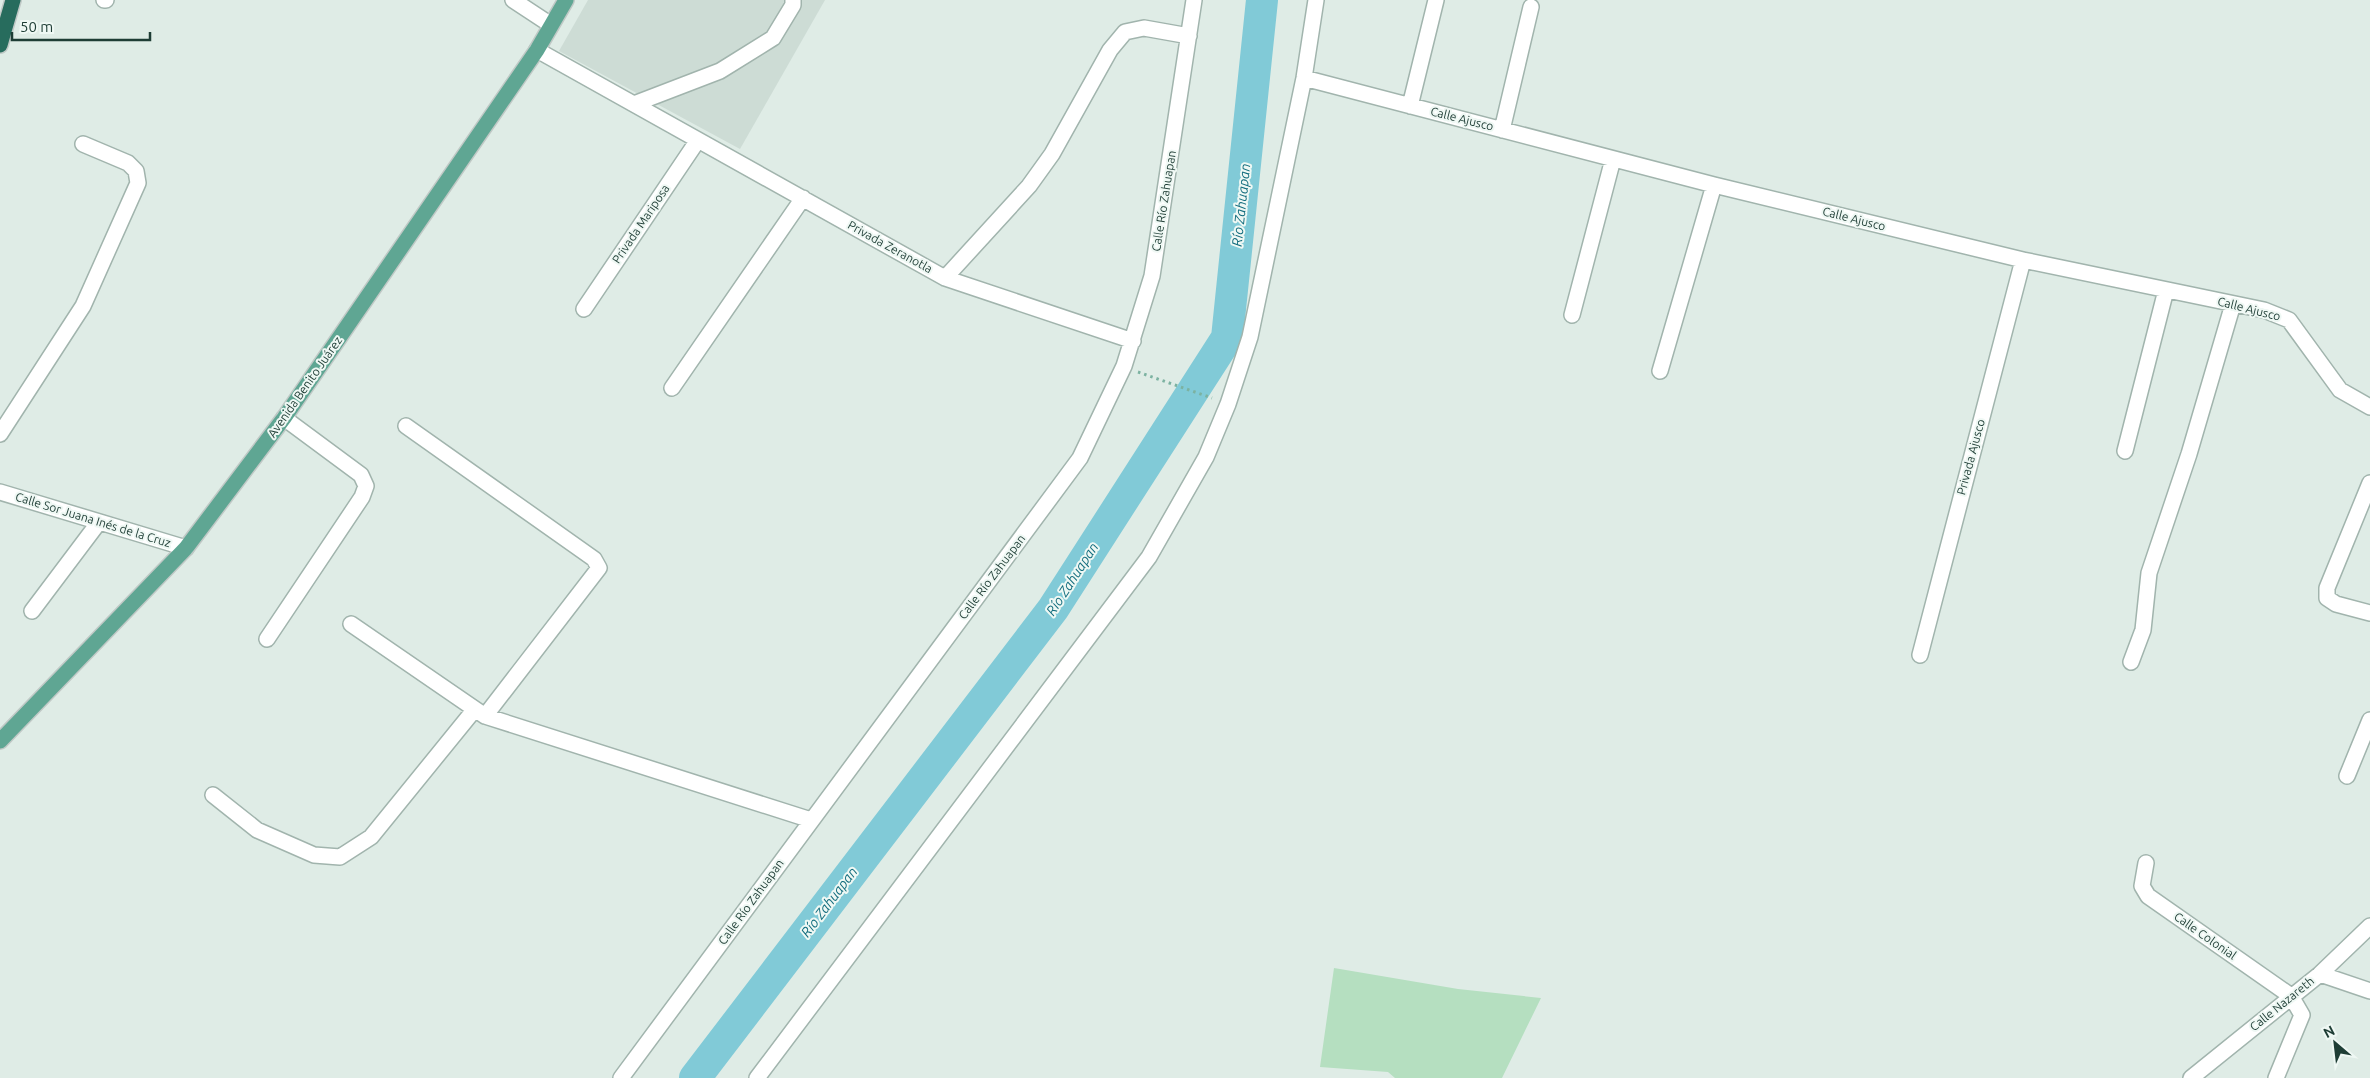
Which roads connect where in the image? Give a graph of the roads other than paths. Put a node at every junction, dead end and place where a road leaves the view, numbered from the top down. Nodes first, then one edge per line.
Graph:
1 (13, 0) edge
2 (514, 0) edge
3 (566, 0) edge
4 (793, 0) edge
5 (1194, 0) edge
6 (1316, 0) edge
7 (1436, 0) edge
8 (1532, 7) dead end
9 (551, 25) junction
10 (1189, 36) junction
11 (0, 45) edge
12 (537, 50) junction
13 (1304, 78) junction
14 (634, 104) junction
15 (1410, 106) junction
16 (1502, 130) junction
17 (698, 140) junction
18 (83, 144) dead end
19 (1613, 158) junction
20 (1714, 185) junction
21 (803, 198) junction
22 (2023, 260) junction
23 (945, 278) junction
24 (2166, 290) junction
25 (2233, 304) junction
26 (584, 309) dead end
27 (1572, 315) dead end
28 (1133, 341) junction
29 (1660, 371) dead end
30 (672, 388) dead end
31 (2370, 407) edge
32 (284, 418) junction
33 (406, 426) dead end
34 (0, 434) edge
35 (2125, 451) dead end
36 (2370, 483) edge
37 (0, 493) edge
38 (99, 522) junction
39 (186, 548) junction
40 (32, 612) dead end
41 (2370, 613) edge
42 (351, 624) dead end
43 (267, 639) dead end
44 (1920, 655) dead end
45 (2131, 662) dead end
46 (480, 712) junction
47 (2370, 720) edge
48 (0, 741) edge
49 (2347, 776) dead end
50 (213, 795) dead end
51 (810, 820) junction
52 (2146, 864) dead end
53 (2370, 926) edge
54 (2320, 974) junction
55 (2370, 991) edge
56 (2291, 996) junction
57 (622, 1078) edge
58 (757, 1078) edge
59 (2191, 1078) edge
60 (2276, 1078) edge

1 - 11 highway
2 - 9 street
3 - 9 main road, Avenida Benito Juárez
4 - 14 street
5 - 10 street, Calle Río Zahuapan
6 - 13 street
7 - 15 street
8 - 16 street
9 - 12 main road, Avenida Benito Juárez
10 - 23 street, Privada Zeranotla
10 - 28 street, Calle Río Zahuapan
12 - 14 street, Privada Zeranotla
12 - 32 main road, Avenida Benito Juárez
13 - 15 street, Calle Ajusco
13 - 58 street
14 - 17 street, Privada Zeranotla
15 - 16 street, Calle Ajusco
16 - 19 street, Calle Ajusco
17 - 21 street, Privada Zeranotla
17 - 26 street, Privada Mariposa
18 - 34 street
19 - 20 street, Calle Ajusco
19 - 27 street
20 - 22 street, Calle Ajusco
20 - 29 street
21 - 23 street, Privada Zeranotla
21 - 30 street
22 - 24 street, Calle Ajusco
22 - 44 street, Privada Ajusco
23 - 28 street
24 - 25 street, Calle Ajusco
24 - 35 street
25 - 31 street, Calle Ajusco
25 - 45 street
28 - 51 street, Calle Río Zahuapan
32 - 39 main road, Avenida Benito Juárez
32 - 43 street
33 - 46 street
36 - 41 street
37 - 38 street, Calle Sor Juana Inés de la Cruz
38 - 39 street, Calle Sor Juana Inés de la Cruz
38 - 40 street
39 - 48 main road, Avenida Benito Juárez
42 - 46 street
46 - 50 street
46 - 51 street
47 - 49 street
51 - 57 street, Calle Río Zahuapan
52 - 56 street, Calle Colonial
53 - 54 street, Calle Nazareth
54 - 55 street
54 - 56 street, Calle Nazareth
56 - 59 street, Calle Nazareth
56 - 60 street

